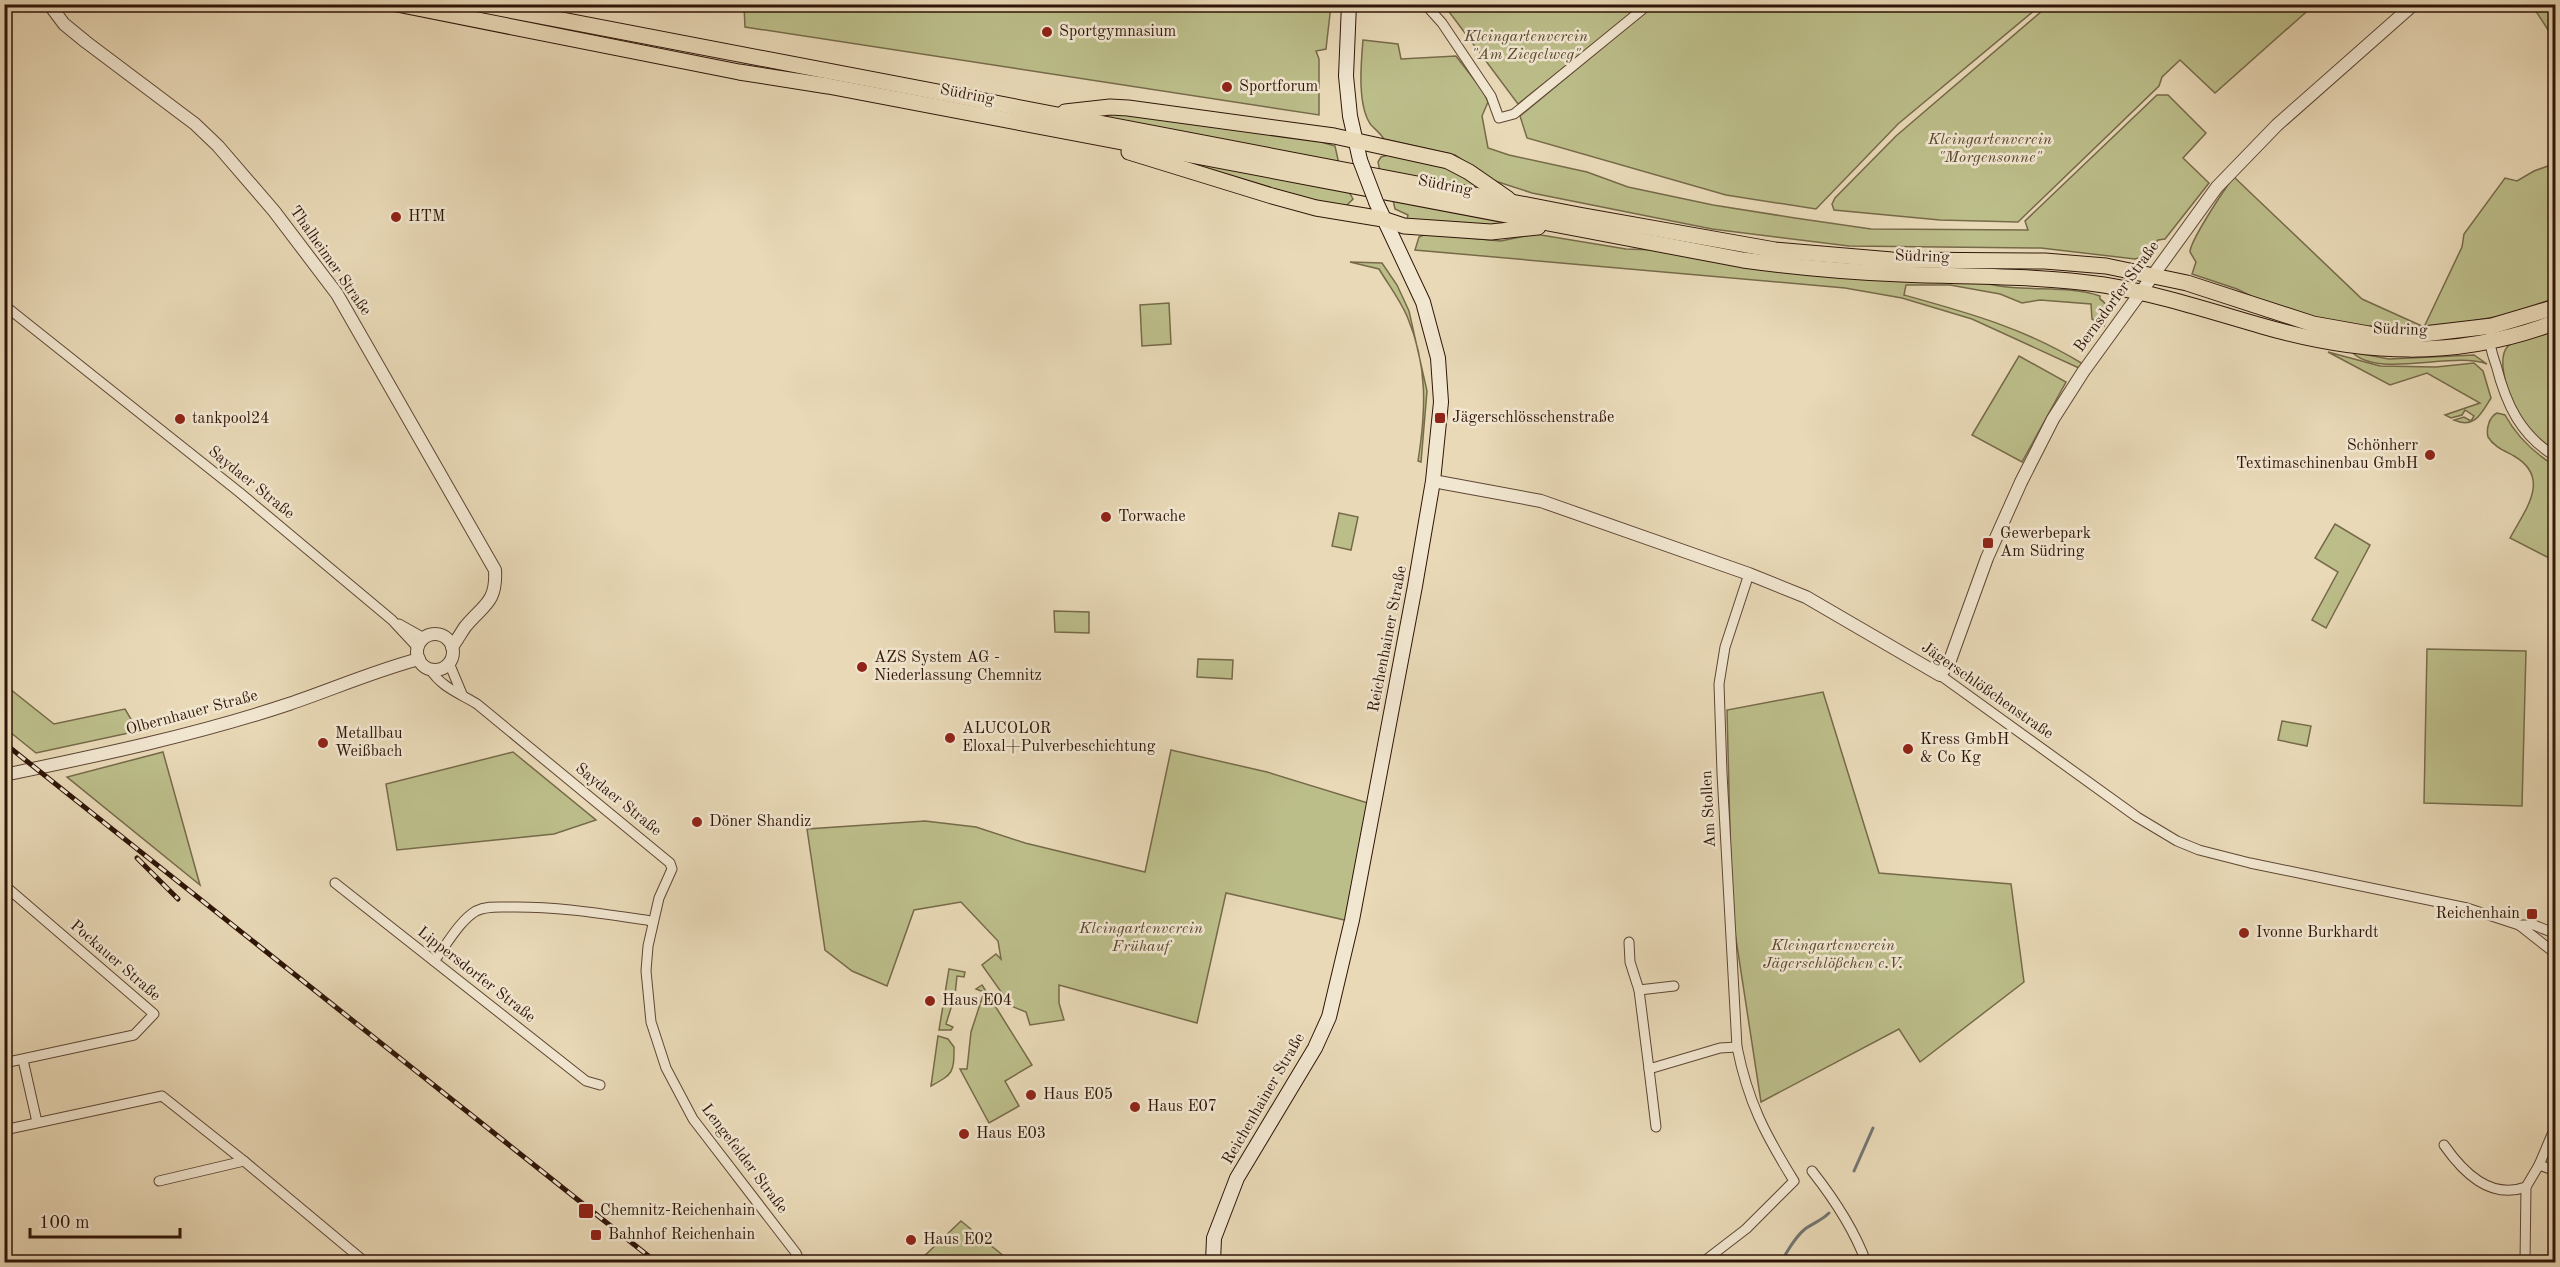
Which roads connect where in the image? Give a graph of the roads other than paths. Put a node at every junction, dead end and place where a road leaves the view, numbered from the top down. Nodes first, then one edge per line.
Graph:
1 (49, 4) edge
2 (397, 4) edge
3 (478, 4) edge
4 (1349, 4) edge
5 (1425, 4) edge
6 (1649, 4) edge
7 (2414, 4) edge
8 (1044, 113) junction
9 (1090, 137) junction
10 (1356, 141) junction
11 (1516, 204) junction
12 (1383, 219) junction
13 (1557, 226) junction
14 (2152, 275) junction
15 (2140, 292) junction
16 (4, 305) edge
17 (2556, 307) edge
18 (2556, 322) edge
19 (2491, 334) junction
20 (2556, 458) edge
21 (1433, 480) junction
22 (1749, 574) junction
23 (449, 642) junction
24 (419, 649) junction
25 (449, 663) junction
26 (430, 669) junction
27 (1940, 675) junction
28 (462, 694) junction
29 (4, 775) edge
30 (670, 863) joint
31 (335, 883) dead end
32 (4, 885) edge
33 (652, 921) junction
34 (2519, 925) junction
35 (2556, 934) edge
36 (1629, 942) dead end
37 (2556, 954) edge
38 (434, 961) junction
39 (1674, 986) dead end
40 (1638, 990) junction
41 (1737, 1047) junction
42 (23, 1060) junction
43 (4, 1063) edge
44 (1648, 1069) junction
45 (600, 1085) dead end
46 (37, 1122) junction
47 (2556, 1125) edge
48 (1656, 1127) dead end
49 (4, 1130) edge
50 (2444, 1146) dead end
51 (244, 1161) junction
52 (2539, 1166) junction
53 (1812, 1171) dead end
54 (2556, 1171) edge
55 (159, 1181) dead end
56 (2526, 1186) junction
57 (365, 1263) edge
58 (800, 1263) edge
59 (1213, 1263) edge
60 (1703, 1263) edge
61 (1866, 1263) edge
62 (2525, 1263) edge

1 - 23 street, Thalheimer Straße
2 - 9 main road, Südring
3 - 8 main road, Südring
4 - 10 main road, Reichenhainer Straße
5 - 6 street
7 - 14 street, Bernsdorfer Straße
8 - 10 main road
8 - 11 main road, Südring
9 - 12 main road
9 - 13 main road, Südring
10 - 11 main road
10 - 12 main road, Reichenhainer Straße, bridge
11 - 14 main road, Südring
12 - 13 main road
12 - 21 main road, Reichenhainer Straße
13 - 15 main road, Südring
14 - 15 street, Bernsdorfer Straße
14 - 19 main road, Südring
15 - 19 main road, Südring
15 - 27 street, Bernsdorfer Straße
16 - 24 street, Saydaer Straße
17 - 19 main road, Südring
18 - 19 main road, Südring
19 - 20 street
21 - 22 street, Jägerschlößchenstraße
21 - 59 main road, Reichenhainer Straße
22 - 27 street, Jägerschlößchenstraße
22 - 41 street, Am Stollen
23 - 24 street
23 - 25 street
24 - 26 street
24 - 29 street, Olbernhauer Straße
25 - 26 street
25 - 28 street
26 - 28 street, Saydaer Straße
27 - 34 street, Jägerschlößchenstraße
28 - 30 street, Saydaer Straße
30 - 33 street, Lengefelder Straße
31 - 38 street, Lippersdorfer Straße
32 - 42 street, Pockauer Straße
33 - 38 street
33 - 58 street, Lengefelder Straße
34 - 35 street, Jägerschlößchenstraße
34 - 37 street, Jägerschlößchenstraße
36 - 40 street
38 - 45 street, Lippersdorfer Straße
39 - 40 street
40 - 44 street
41 - 44 street
41 - 60 street, Am Stollen
42 - 43 street, Pockauer Straße
42 - 46 street
44 - 48 street
46 - 49 street
46 - 51 street
47 - 52 street
50 - 56 street
51 - 55 street
51 - 57 street
52 - 54 street
52 - 56 street
53 - 61 street
56 - 62 street

